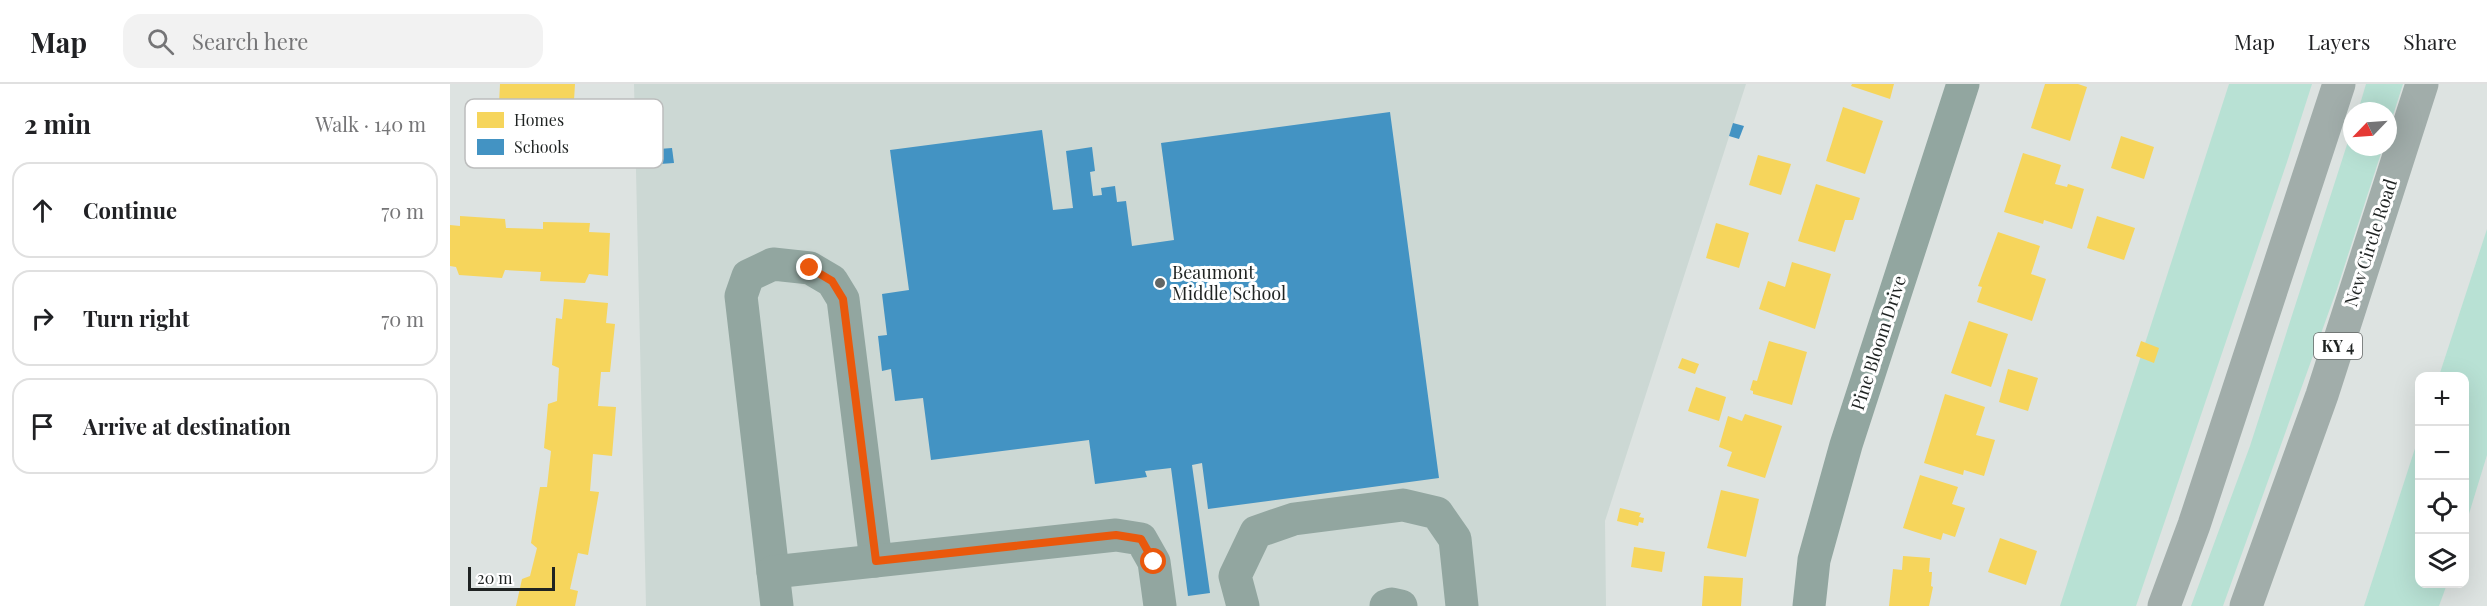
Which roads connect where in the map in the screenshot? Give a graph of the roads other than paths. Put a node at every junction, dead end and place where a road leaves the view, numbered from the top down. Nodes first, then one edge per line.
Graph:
1 (1963, 84) edge
2 (2339, 84) edge
3 (2422, 84) edge
4 (876, 561) junction
5 (773, 572) junction
6 (777, 606) edge
7 (1160, 606) edge
8 (1243, 606) edge
9 (1386, 606) edge
10 (1401, 606) edge
11 (1462, 606) edge
12 (1809, 606) edge
13 (2164, 606) edge
14 (2246, 606) edge

1 - 12 street, Pine Bloom Drive
2 - 13 highway
3 - 14 highway, New Circle Road / KY 4
4 - 5 street
4 - 5 street
4 - 7 street
5 - 6 street
8 - 11 street
9 - 10 street

